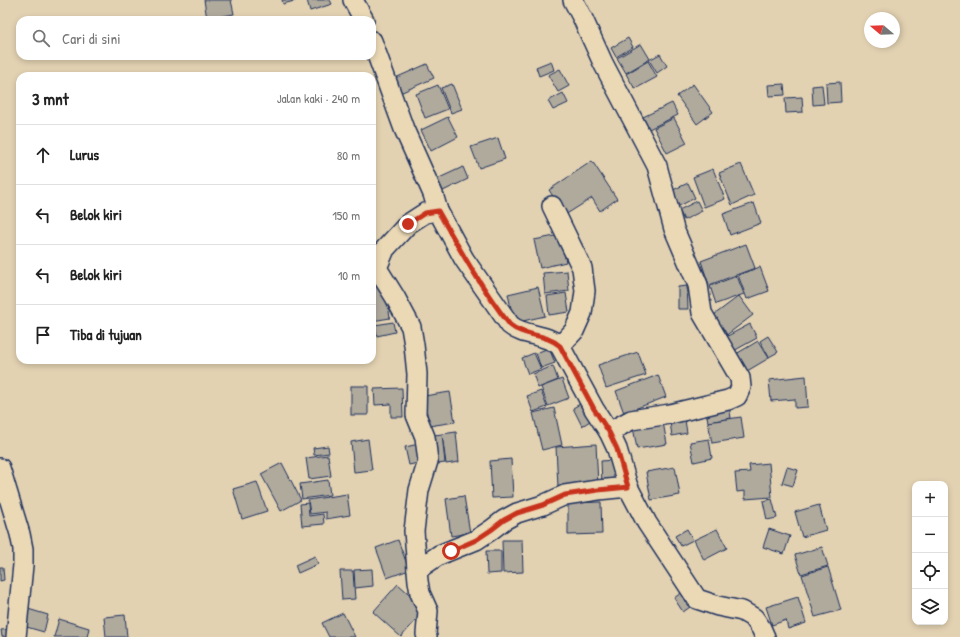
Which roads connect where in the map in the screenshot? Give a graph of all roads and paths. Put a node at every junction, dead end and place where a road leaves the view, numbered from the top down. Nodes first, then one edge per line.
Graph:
1 (353, 0) edge
2 (573, 0) edge
3 (362, 16) edge
4 (376, 52) edge
5 (552, 206) dead end
6 (438, 211) junction
7 (560, 346) junction
8 (609, 432) junction
9 (0, 468) edge
10 (628, 487) junction
11 (417, 570) junction
12 (16, 637) edge
13 (427, 637) edge
14 (765, 637) edge

1 - 3 street
2 - 8 street
4 - 6 street
5 - 7 street
6 - 7 street
6 - 11 street
7 - 8 street
8 - 10 street
9 - 12 street
10 - 11 street
10 - 14 street
11 - 13 street

